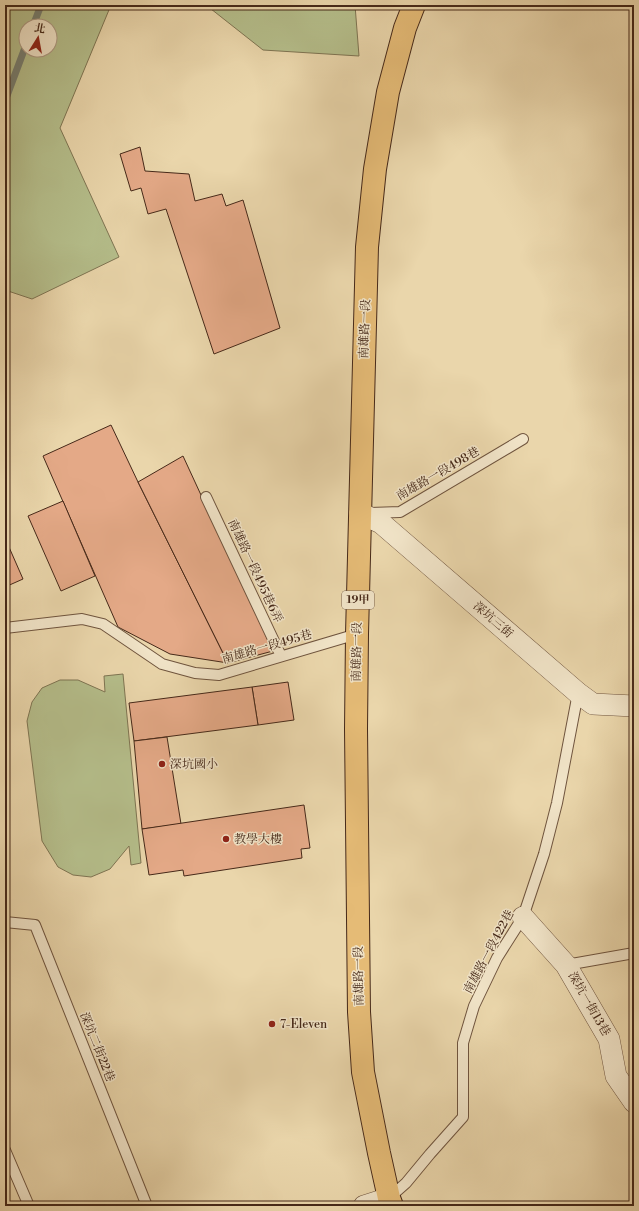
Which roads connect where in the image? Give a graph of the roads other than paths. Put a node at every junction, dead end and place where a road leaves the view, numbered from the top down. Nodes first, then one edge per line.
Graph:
1 (414, 5) edge
2 (524, 439) dead end
3 (206, 497) dead end
4 (360, 513) junction
5 (5, 628) edge
6 (357, 634) junction
7 (281, 656) junction
8 (578, 693) junction
9 (634, 706) edge
10 (523, 917) junction
11 (5, 922) edge
12 (634, 954) edge
13 (566, 965) junction
14 (634, 1102) edge
15 (5, 1150) edge
16 (391, 1202) edge
17 (29, 1206) edge
18 (147, 1206) edge
19 (364, 1206) edge

1 - 4 main road, 南雄路一段 / 19甲
2 - 4 lane, 南雄路一段498巷
3 - 7 lane, 南雄路一段495巷6弄
4 - 6 main road, 南雄路一段 / 19甲
4 - 8 street, 深坑三街
5 - 7 lane, 南雄路一段495巷
6 - 7 lane, 南雄路一段495巷
6 - 16 main road, 南雄路一段 / 19甲
8 - 9 street, 深坑三街
8 - 10 lane, 南雄路一段422巷
10 - 13 street, 深坑一街13巷
10 - 16 lane, 南雄路一段422巷
11 - 18 lane, 深坑二街22巷
12 - 13 lane
13 - 14 street, 深坑一街13巷
15 - 17 lane
16 - 19 street

